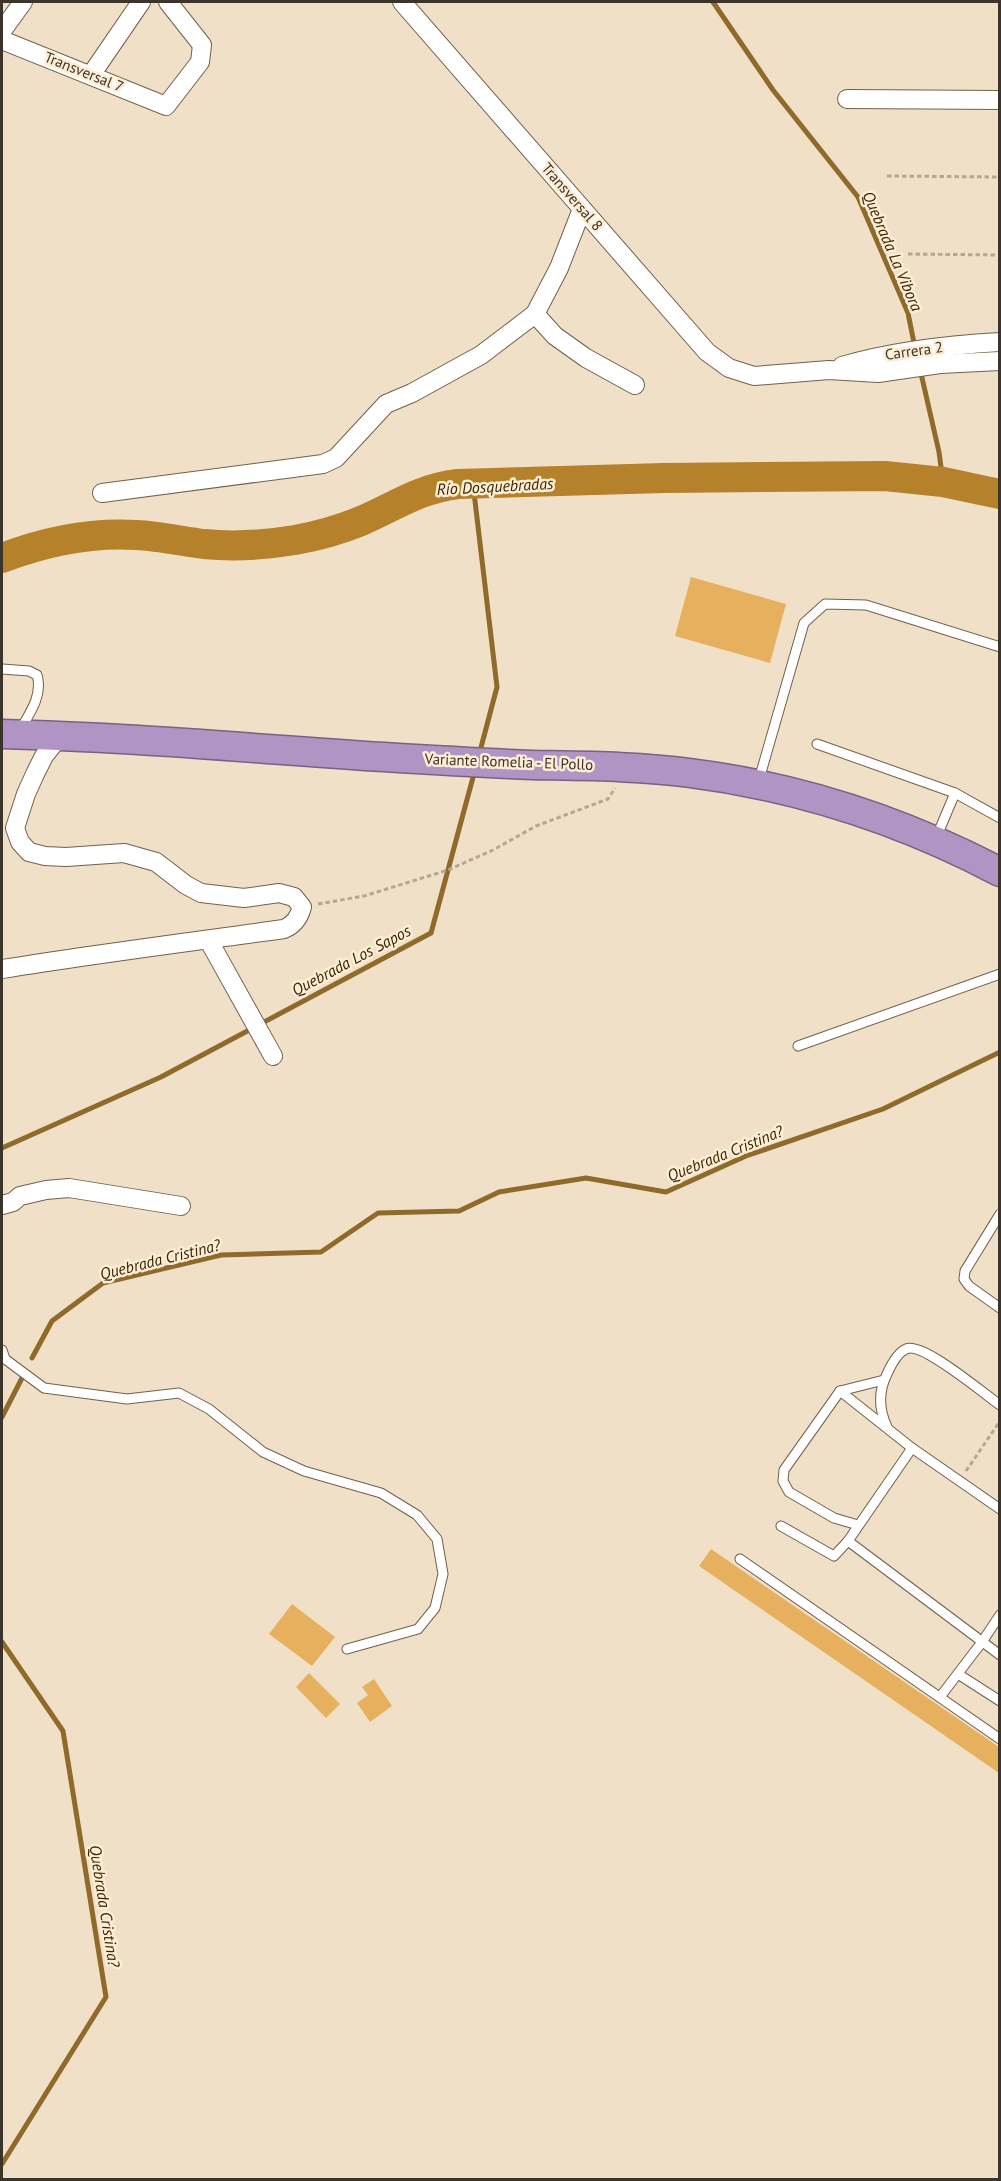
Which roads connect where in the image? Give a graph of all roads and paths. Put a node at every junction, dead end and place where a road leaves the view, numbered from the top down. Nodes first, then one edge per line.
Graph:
1 (23, 2) edge
2 (141, 2) edge
3 (168, 2) edge
4 (402, 2) edge
5 (2, 31) edge
6 (2, 40) edge
7 (91, 75) junction
8 (847, 99) dead end
9 (999, 100) edge
10 (887, 176) dead end
11 (999, 177) edge
12 (582, 209) junction
13 (908, 254) dead end
14 (999, 255) edge
15 (535, 315) junction
16 (999, 342) edge
17 (939, 355) junction
18 (998, 362) edge
19 (754, 376) joint
20 (634, 385) dead end
21 (102, 493) dead end
22 (999, 647) edge
23 (2, 669) edge
24 (10, 734) edge
25 (58, 737) junction
26 (817, 744) dead end
27 (621, 766) junction
28 (758, 784) junction
29 (955, 793) junction
30 (999, 818) edge
31 (935, 841) junction
32 (999, 873) edge
33 (302, 907) junction
34 (209, 940) junction
35 (2, 969) edge
36 (999, 974) edge
37 (798, 1047) dead end
38 (273, 1056) dead end
39 (2, 1205) edge
40 (181, 1206) dead end
41 (999, 1215) edge
42 (999, 1308) edge
43 (2, 1350) edge
44 (884, 1380) junction
45 (840, 1391) junction
46 (999, 1405) edge
47 (999, 1421) edge
48 (887, 1427) junction
49 (912, 1448) junction
50 (960, 1480) junction
51 (999, 1509) edge
52 (858, 1525) junction
53 (782, 1526) dead end
54 (848, 1541) junction
55 (740, 1559) dead end
56 (999, 1615) edge
57 (982, 1642) junction
58 (347, 1649) dead end
59 (999, 1655) edge
60 (958, 1674) junction
61 (940, 1697) junction
62 (999, 1701) edge
63 (999, 1739) edge

1 - 5 street
2 - 7 street
3 - 7 street, Transversal 7
4 - 12 street, Transversal 8
6 - 7 street, Transversal 7
8 - 9 street
10 - 11 path
12 - 15 street
12 - 19 street, Transversal 8
13 - 14 path
15 - 20 street
15 - 21 street
16 - 17 street, Carrera 2
16 - 18 street
17 - 18 street, Carrera 2
17 - 19 street, Carrera 2
22 - 28 lane
23 - 24 lane
24 - 25 highway, Variante Romelia - El Pollo
25 - 27 highway, Variante Romelia - El Pollo
25 - 33 street
26 - 29 lane
27 - 28 highway, Variante Romelia - El Pollo
27 - 33 path
28 - 31 highway, Variante Romelia - El Pollo
29 - 30 lane
29 - 31 lane
31 - 32 highway, Variante Romelia - El Pollo
33 - 34 street
34 - 35 street
34 - 38 street
36 - 37 lane
39 - 40 street
41 - 42 lane
43 - 58 lane
44 - 45 lane
44 - 46 lane
44 - 48 lane
45 - 48 lane
45 - 52 lane
47 - 50 path
48 - 49 lane
49 - 50 lane
49 - 52 lane
50 - 51 lane
52 - 54 lane
53 - 54 lane
54 - 57 lane
55 - 61 lane
56 - 57 lane
57 - 59 lane
57 - 60 lane
60 - 61 lane
60 - 62 lane
61 - 63 lane

